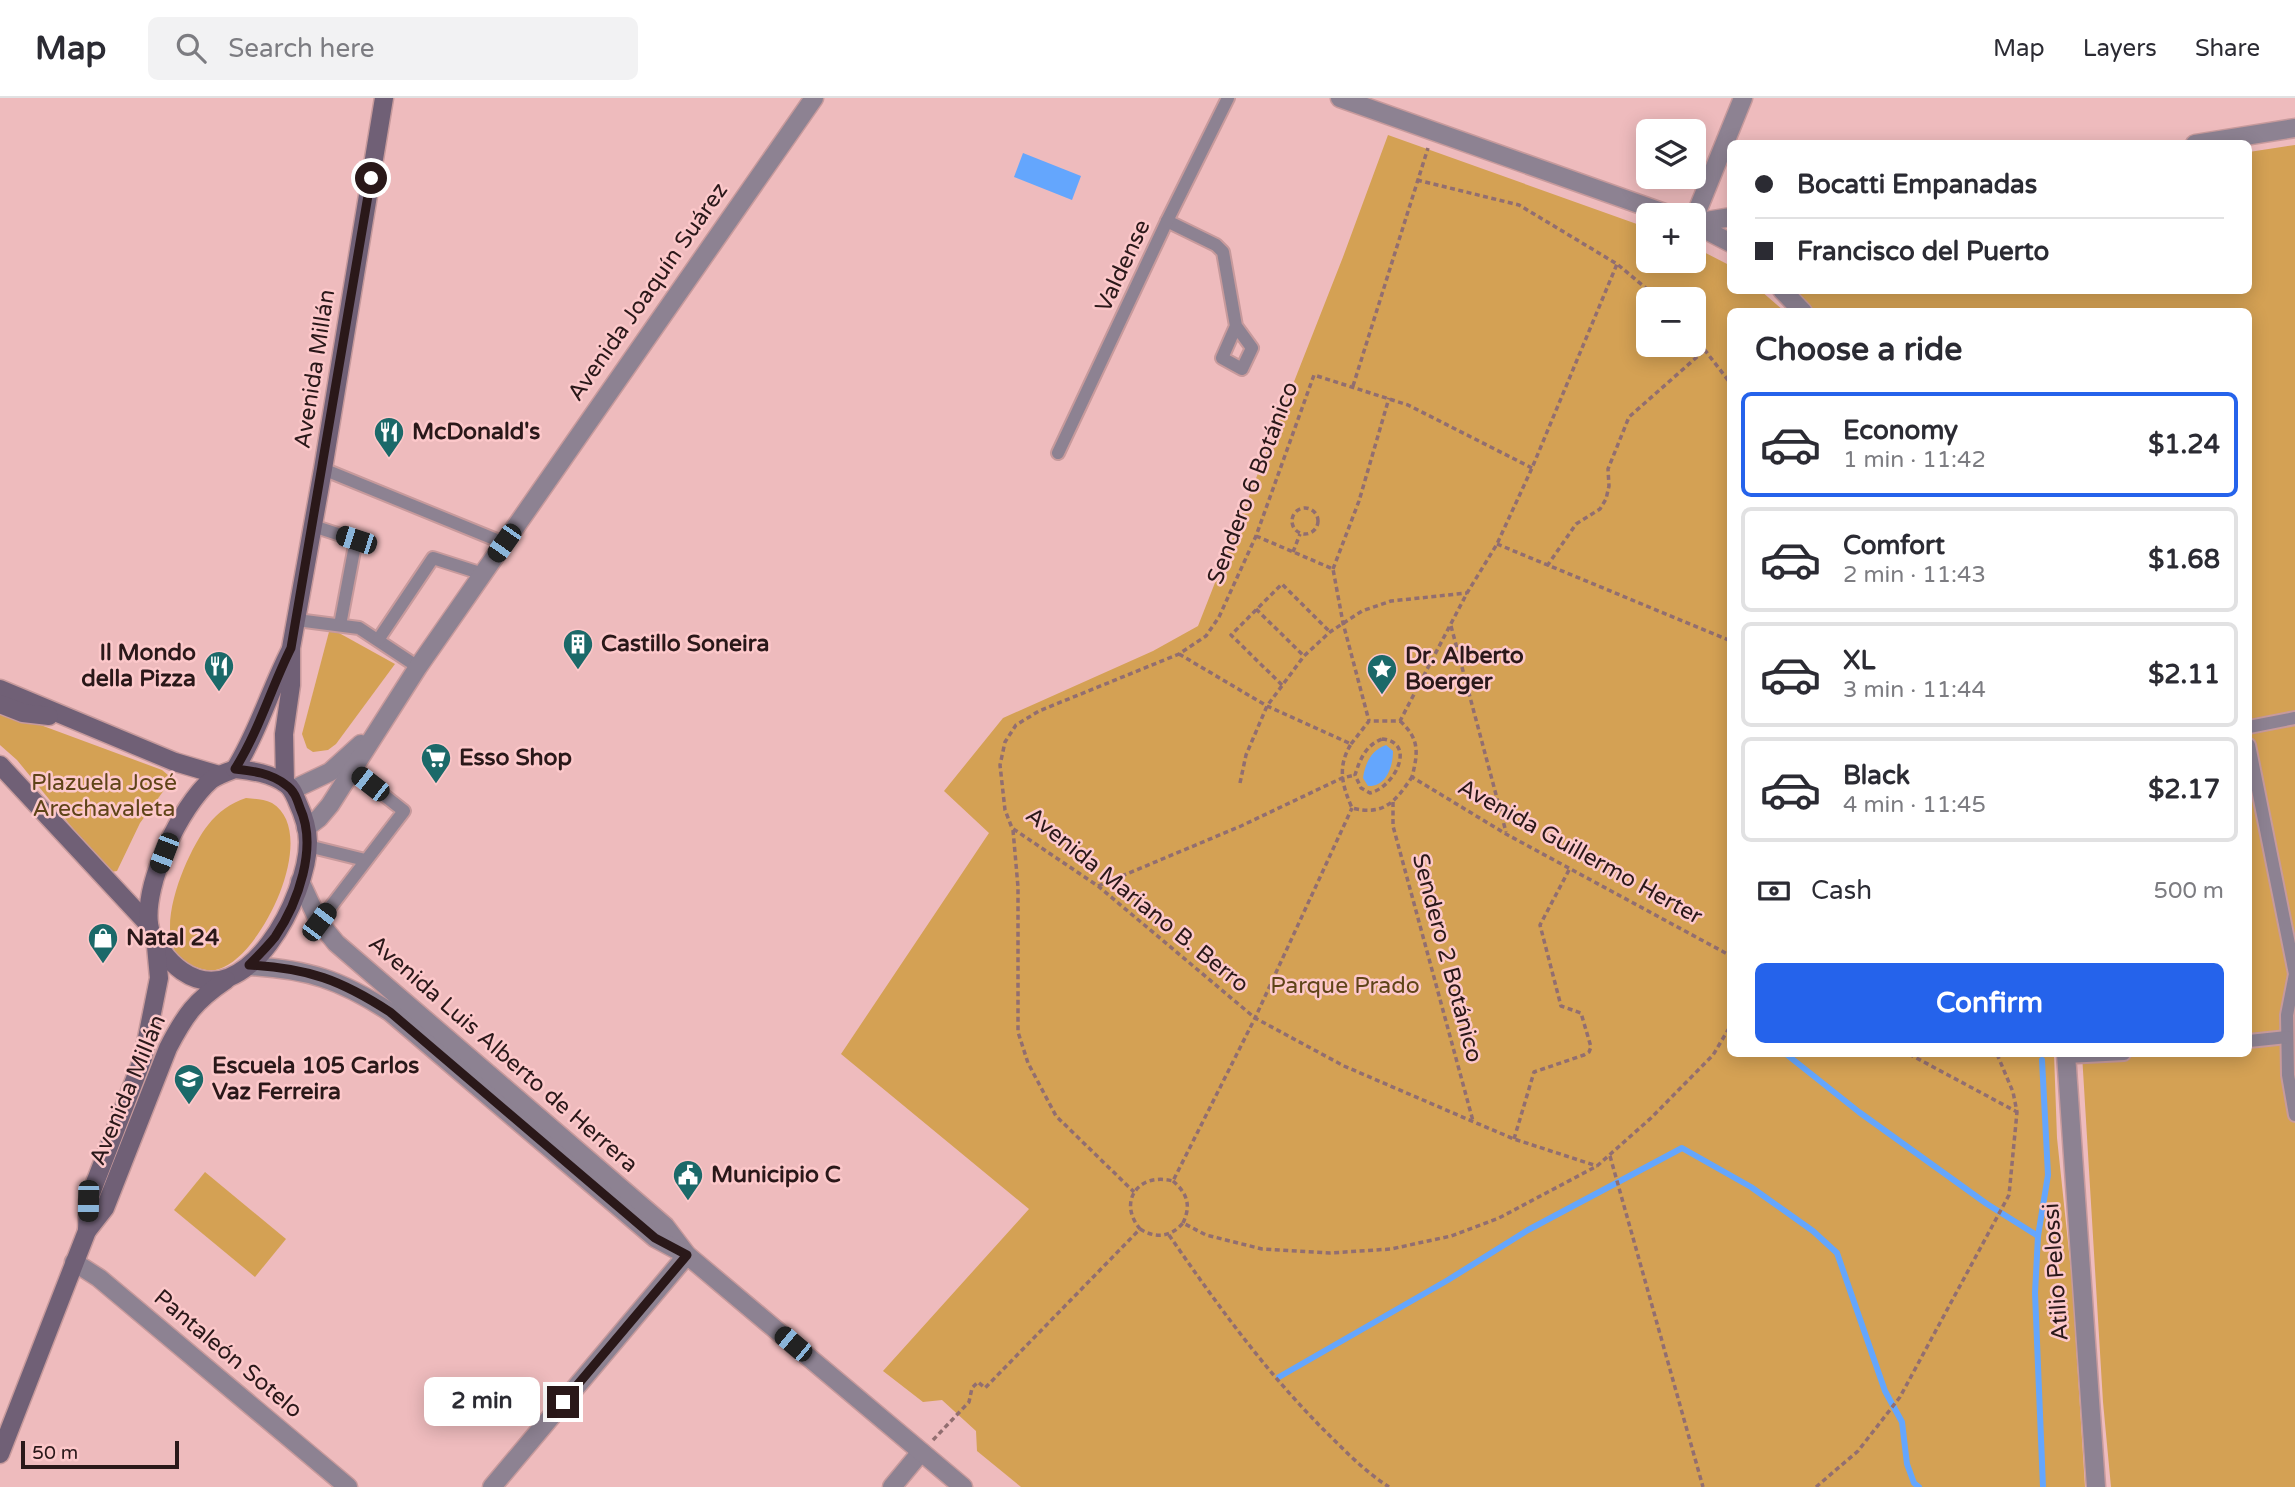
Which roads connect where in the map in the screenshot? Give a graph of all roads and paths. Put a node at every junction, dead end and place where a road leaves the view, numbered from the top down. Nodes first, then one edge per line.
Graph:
1 (384, 98) edge
2 (814, 98) edge
3 (1228, 98) edge
4 (1340, 98) edge
5 (1743, 98) edge
6 (2295, 128) edge
7 (1434, 132) junction
8 (2219, 140) edge
9 (1418, 180) junction
10 (1636, 203) edge
11 (1702, 203) edge
12 (1727, 218) edge
13 (1706, 220) edge
14 (1167, 221) junction
15 (1706, 229) edge
16 (1727, 241) edge
17 (1617, 264) junction
18 (1645, 287) edge
19 (1786, 294) edge
20 (1799, 308) edge
21 (1236, 327) dead end
22 (1706, 349) edge
23 (1697, 357) edge
24 (1727, 378) edge
25 (1353, 386) junction
26 (1389, 397) junction
27 (1058, 453) dead end
28 (1532, 468) junction
29 (323, 469) junction
30 (313, 526) junction
31 (1300, 533) junction
32 (1256, 536) junction
33 (504, 543) junction
34 (1497, 544) junction
35 (1293, 552) junction
36 (1547, 566) junction
37 (1334, 569) junction
38 (483, 574) junction
39 (1467, 593) junction
40 (1256, 609) junction
41 (297, 620) junction
42 (1343, 623) junction
43 (340, 625) junction
44 (1451, 625) junction
45 (1330, 632) junction
46 (1727, 639) edge
47 (378, 640) junction
48 (291, 648) junction
49 (1179, 654) junction
50 (1304, 656) junction
51 (418, 667) junction
52 (1282, 685) junction
53 (0, 689) edge
54 (0, 704) edge
55 (1267, 705) junction
56 (2295, 718) edge
57 (73, 719) junction
58 (1369, 721) junction
59 (1400, 721) junction
60 (381, 724) junction
61 (2252, 726) edge
62 (1351, 744) junction
63 (2252, 760) edge
64 (0, 765) edge
65 (352, 770) junction
66 (227, 772) junction
67 (1356, 775) junction
68 (1412, 777) junction
69 (1342, 778) junction
70 (1240, 783) dead end
71 (289, 787) junction
72 (1393, 802) junction
73 (1352, 808) junction
74 (1004, 810) joint
75 (1012, 828) junction
76 (1506, 834) junction
77 (307, 837) junction
78 (365, 860) junction
79 (1570, 868) junction
80 (300, 881) junction
81 (1098, 886) junction
82 (319, 922) junction
83 (152, 932) junction
84 (1727, 954) edge
85 (249, 965) junction
86 (2295, 974) edge
87 (227, 980) junction
88 (1255, 1018) junction
89 (1727, 1032) edge
90 (2287, 1037) junction
91 (2252, 1041) edge
92 (1915, 1057) edge
93 (1998, 1057) edge
94 (2066, 1057) edge
95 (2017, 1112) junction
96 (2295, 1115) edge
97 (1474, 1122) junction
98 (1514, 1139) junction
99 (1610, 1156) junction
100 (1597, 1166) junction
101 (1173, 1181) junction
102 (1134, 1192) junction
103 (1183, 1223) junction
104 (1140, 1229) junction
105 (87, 1231) junction
106 (1169, 1235) junction
107 (687, 1255) junction
108 (74, 1262) junction
109 (921, 1452) junction
110 (0, 1454) edge
111 (348, 1487) edge
112 (492, 1487) edge
113 (892, 1487) edge
114 (963, 1487) edge
115 (1389, 1487) edge
116 (1703, 1487) edge
117 (1816, 1487) edge
118 (2096, 1487) edge

1 - 29 main road, Avenida Millán
2 - 33 street, Avenida Joaquín Suárez
3 - 14 lane, Valdense
4 - 7 street
5 - 11 street
6 - 8 street
7 - 9 path
7 - 10 street
9 - 17 path
9 - 25 path
12 - 13 street
14 - 21 lane
14 - 27 lane, Valdense
15 - 16 street
17 - 18 path
17 - 28 path
19 - 20 street
22 - 24 path
23 - 36 path
25 - 26 path
25 - 32 path, Sendero 6 Botánico
26 - 28 path
26 - 37 path
28 - 34 path
29 - 30 main road, Avenida Millán
29 - 33 lane
30 - 41 main road, Avenida Millán
30 - 43 lane
31 - 31 path
31 - 35 path
32 - 35 path
32 - 49 path, Sendero 6 Botánico
33 - 38 street, Avenida Joaquín Suárez
34 - 36 path
34 - 39 path
35 - 37 path
36 - 46 path
37 - 42 path
38 - 47 lane
38 - 51 street, Avenida Joaquín Suárez
39 - 42 path
39 - 44 path
40 - 45 path
40 - 50 path
40 - 52 path
41 - 43 lane
41 - 48 main road, Avenida Millán
42 - 45 path
42 - 58 path
43 - 47 lane
44 - 59 path
44 - 76 path
45 - 50 path
47 - 51 lane
48 - 66 main road, Avenida Millán
48 - 71 main road, Avenida Millán
49 - 55 path
49 - 74 path, Sendero 6 Botánico
50 - 52 path
51 - 60 street, Avenida Joaquín Suárez
52 - 55 path
53 - 57 main road
54 - 57 main road
55 - 62 path
55 - 70 path
56 - 61 lane
57 - 66 main road
58 - 59 path
58 - 62 path
59 - 68 path
60 - 65 street, Avenida Joaquín Suárez
60 - 71 street, Avenida Joaquín Suárez
62 - 69 path
63 - 86 lane
64 - 83 main road
65 - 77 street, Avenida Joaquín Suárez
65 - 78 lane
66 - 71 main road
66 - 83 main road
67 - 67 path
67 - 69 path
68 - 72 path
68 - 76 path, Avenida Guillermo Herter
69 - 73 path
69 - 81 path
71 - 77 main road
72 - 73 path
72 - 97 path, Sendero 2 Botánico
73 - 88 path
74 - 75 path, Avenida Mariano B. Berro
75 - 81 path, Avenida Mariano B. Berro
75 - 102 path
76 - 79 path, Avenida Guillermo Herter
77 - 78 lane
77 - 80 main road
78 - 82 lane
79 - 84 path, Avenida Guillermo Herter
79 - 98 path
80 - 82 street, Avenida Luis Alberto de Herrera
80 - 85 main road
81 - 88 path, Avenida Mariano B. Berro
82 - 107 street, Avenida Luis Alberto de Herrera
83 - 87 main road
83 - 105 main road, Avenida Millán
85 - 87 main road
85 - 107 street, Avenida Luis Alberto de Herrera
86 - 90 lane
87 - 105 main road, Avenida Millán
88 - 97 path, Avenida Mariano B. Berro
88 - 101 path
89 - 99 path
90 - 91 lane
90 - 96 lane
92 - 95 path
93 - 95 path
94 - 118 street, Atilio Pelossi
95 - 117 path
97 - 98 path, Avenida Mariano B. Berro
98 - 100 path, Avenida Mariano B. Berro
99 - 100 path
99 - 116 path
100 - 103 path
101 - 102 path
101 - 103 path
102 - 104 path
103 - 106 path
104 - 106 path
104 - 109 path
105 - 108 main road, Avenida Millán
106 - 115 path
107 - 109 street, Avenida Luis Alberto de Herrera
107 - 112 street
108 - 110 main road, Avenida Millán
108 - 111 street, Pantaleón Sotelo
109 - 113 street
109 - 114 street, Avenida Luis Alberto de Herrera

